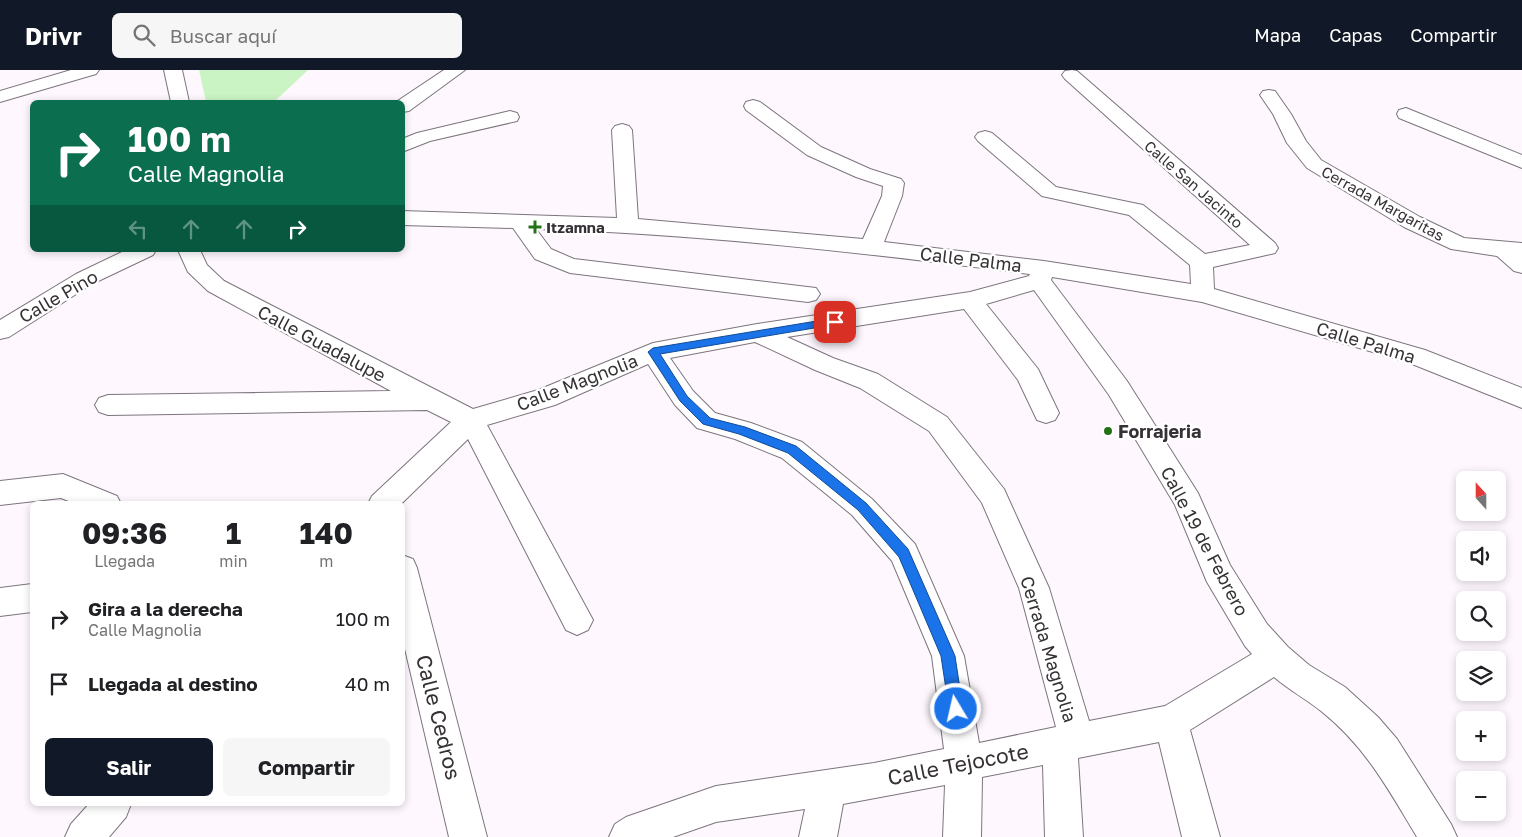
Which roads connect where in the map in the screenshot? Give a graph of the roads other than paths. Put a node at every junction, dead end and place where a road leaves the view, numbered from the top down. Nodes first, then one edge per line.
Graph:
1 (90, 70) edge
2 (173, 70) edge
3 (456, 70) edge
4 (1071, 75) dead end
5 (1269, 95) dead end
6 (180, 100) edge
7 (3, 101) edge
8 (405, 105) edge
9 (753, 106) dead end
10 (1406, 114) dead end
11 (510, 117) dead end
12 (622, 130) dead end
13 (985, 137) dead end
14 (405, 145) edge
15 (1522, 162) edge
16 (405, 218) edge
17 (519, 221) junction
18 (628, 225) junction
19 (871, 246) junction
20 (1513, 250) edge
21 (141, 252) edge
22 (189, 252) edge
23 (1201, 262) junction
24 (1522, 266) edge
25 (1042, 274) junction
26 (808, 294) dead end
27 (1203, 294) junction
28 (970, 300) junction
29 (0, 331) edge
30 (757, 334) junction
31 (653, 352) junction
32 (1522, 398) edge
33 (430, 400) junction
34 (108, 405) dead end
35 (1046, 413) dead end
36 (471, 420) junction
37 (0, 493) edge
38 (100, 501) edge
39 (386, 501) edge
40 (405, 580) edge
41 (30, 598) edge
42 (0, 602) edge
43 (577, 620) dead end
44 (1276, 658) junction
45 (1171, 722) junction
46 (1069, 743) junction
47 (964, 762) junction
48 (828, 788) junction
49 (111, 806) edge
50 (84, 837) edge
51 (468, 837) edge
52 (628, 837) edge
53 (818, 837) edge
54 (962, 837) edge
55 (1064, 837) edge
56 (1201, 837) edge
57 (1438, 837) edge

1 - 7 street
2 - 6 street
3 - 8 street
4 - 23 street, Calle San Jacinto
5 - 20 street, Cerrada Margaritas
9 - 19 street
10 - 15 street
11 - 14 street
12 - 18 street
13 - 23 street
16 - 17 street, Calle Palma
17 - 18 street, Calle Palma
17 - 26 street
18 - 19 street, Calle Palma
19 - 25 street, Calle Palma
20 - 24 street
21 - 29 street, Calle Pino
22 - 33 street, Calle Guadalupe
23 - 27 street
25 - 27 street, Calle Palma
25 - 28 street, Calle Magnolia
25 - 44 street, Calle 19 de Febrero
27 - 32 street, Calle Palma
28 - 30 street, Calle Magnolia
28 - 35 street
30 - 31 street, Calle Magnolia
30 - 46 street, Cerrada Magnolia
31 - 36 street, Calle Magnolia
31 - 47 street
33 - 34 street
33 - 36 street, Calle Guadalupe
36 - 39 street, Calle Magnolia
36 - 43 street
37 - 38 street
40 - 51 street, Calle Cedros
41 - 42 street
44 - 45 street, Calle Tejocote
44 - 57 street, Calle 19 de Febrero
45 - 46 street, Calle Tejocote
45 - 56 street
46 - 47 street, Calle Tejocote
46 - 55 street, Cerrada Magnolia
47 - 48 street, Calle Tejocote
47 - 54 street
48 - 52 street, Calle Tejocote
48 - 53 street
49 - 50 street

